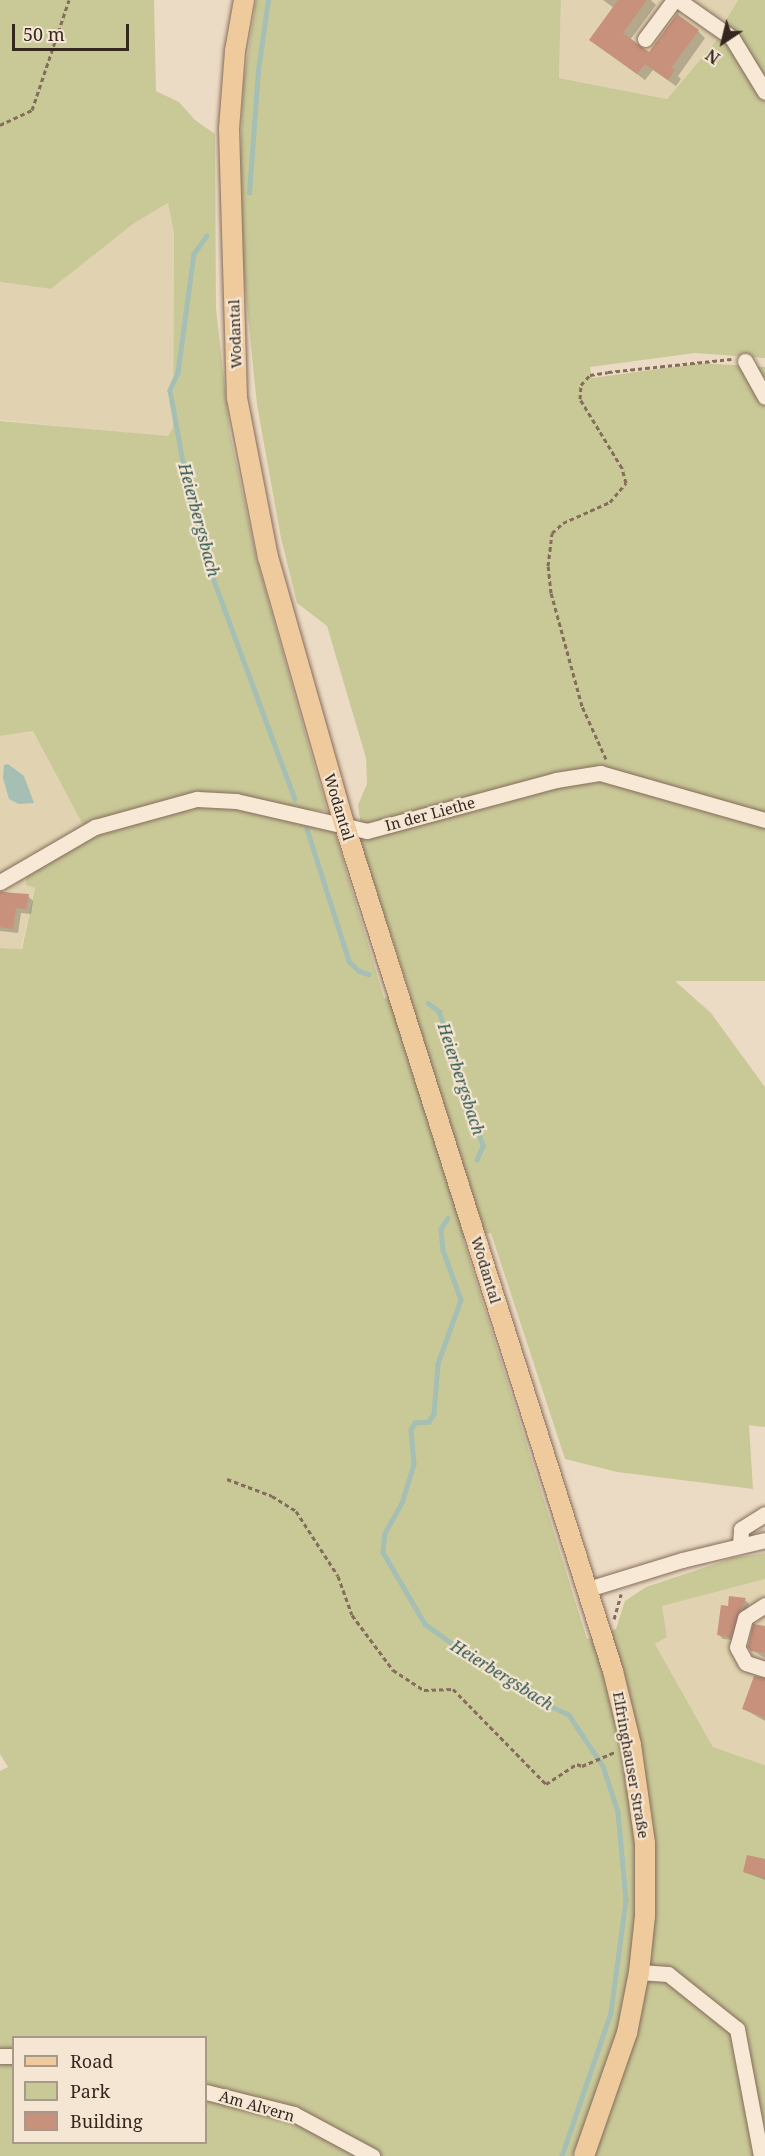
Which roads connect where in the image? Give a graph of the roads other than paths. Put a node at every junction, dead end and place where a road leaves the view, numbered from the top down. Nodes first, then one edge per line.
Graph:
1 (244, 0) edge
2 (676, 0) edge
3 (645, 39) dead end
4 (765, 92) edge
5 (745, 361) road end
6 (765, 397) edge
7 (765, 820) edge
8 (344, 823) junction
9 (0, 882) edge
10 (765, 1514) edge
11 (765, 1540) edge
12 (740, 1545) junction
13 (588, 1589) junction
14 (765, 1605) edge
15 (765, 1669) edge
16 (639, 1972) junction
17 (207, 2092) edge
18 (372, 2156) edge
19 (584, 2156) edge
20 (761, 2156) edge

1 - 8 main road, Wodantal
2 - 3 street
2 - 4 street
5 - 6 street
7 - 8 street, In der Liethe
8 - 9 street, In der Liethe
8 - 13 main road, Wodantal
10 - 12 street
11 - 12 street
12 - 13 street
13 - 16 main road, Elfringhauser Straße
14 - 15 street
16 - 19 main road, Elfringhauser Straße
16 - 20 street
17 - 18 street, Am Alvern

